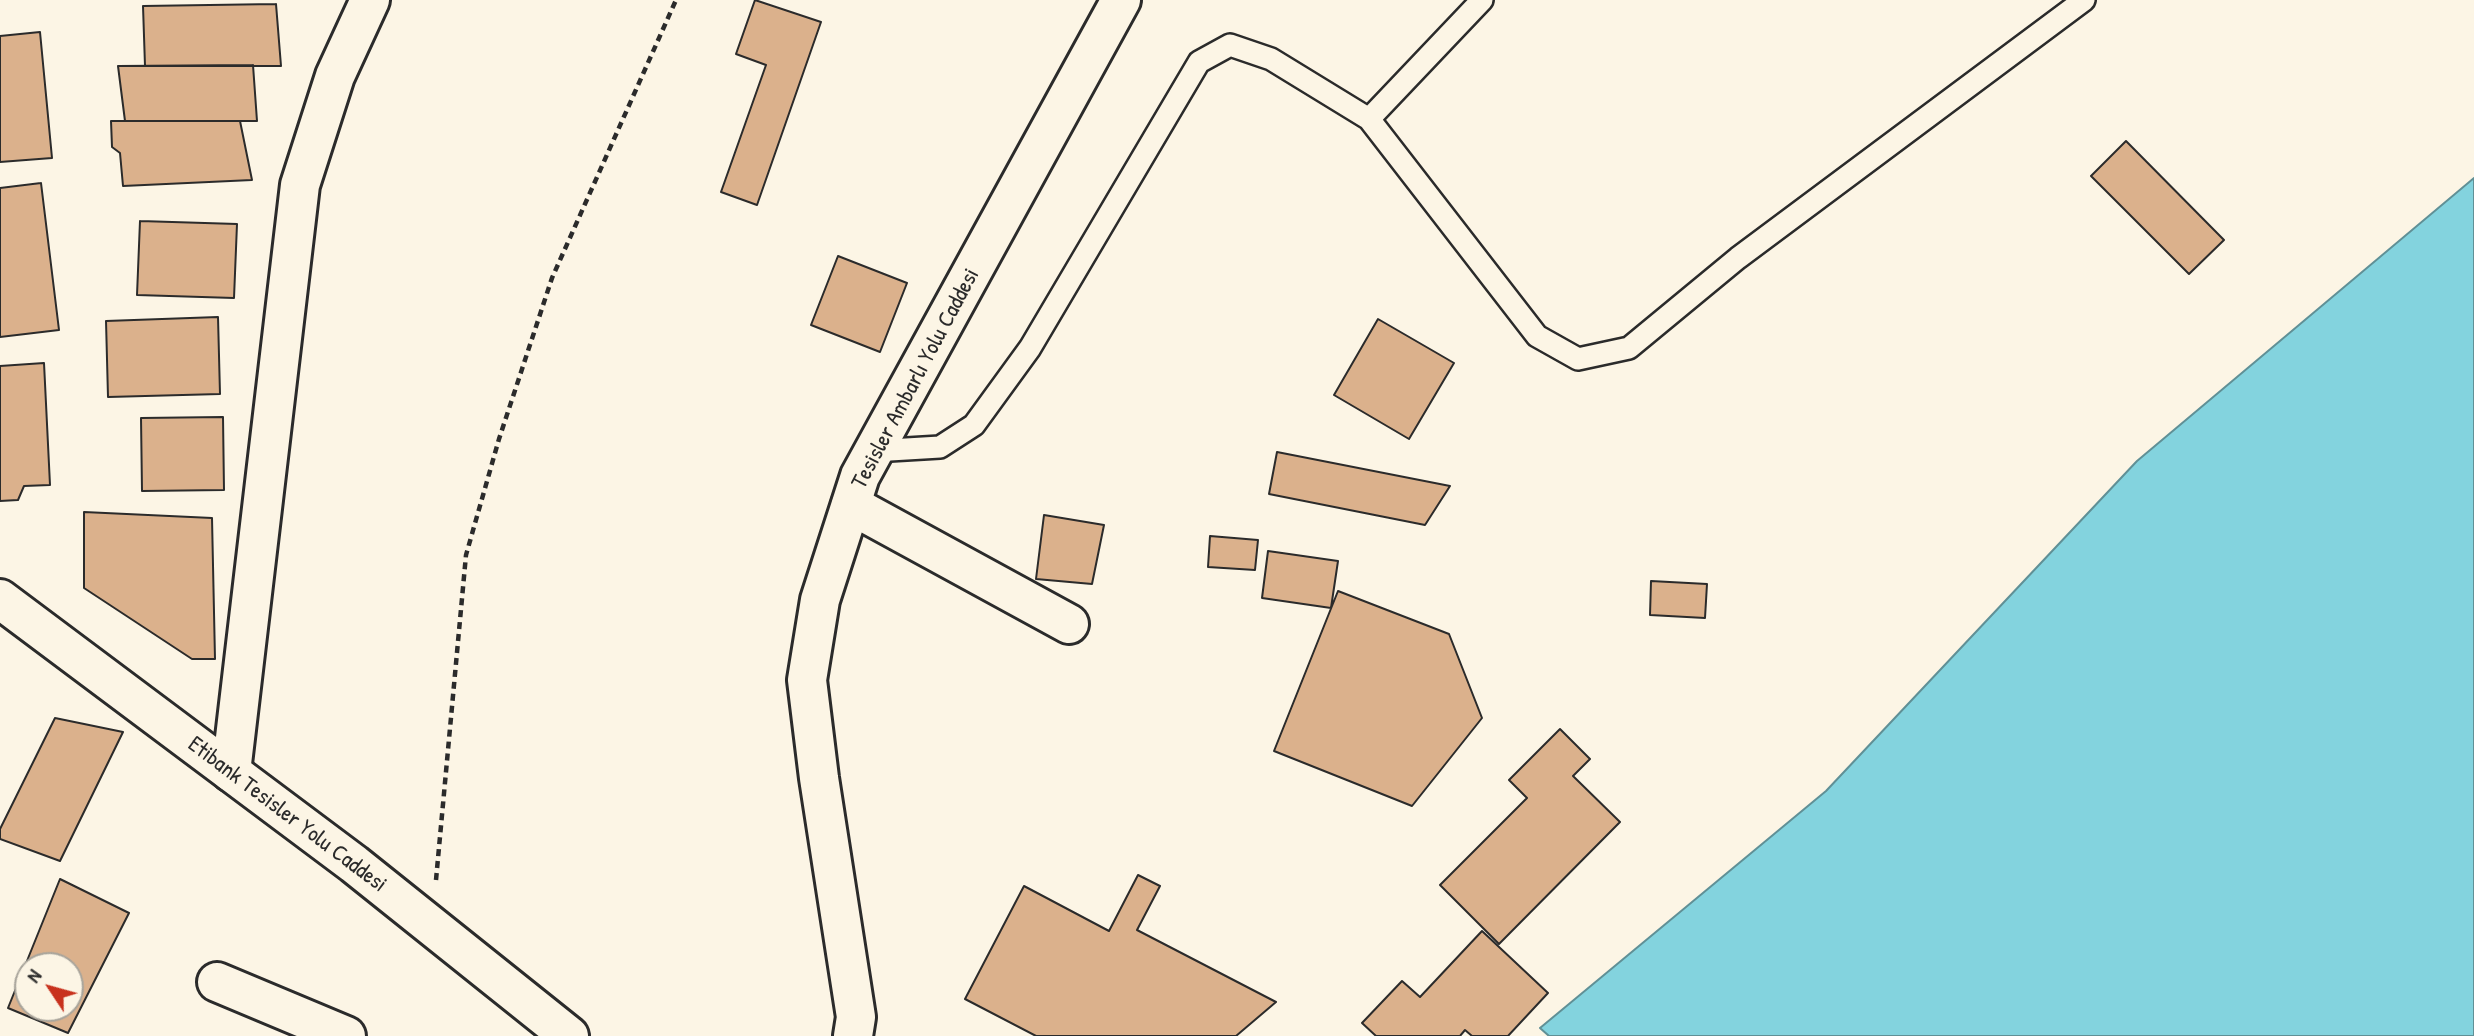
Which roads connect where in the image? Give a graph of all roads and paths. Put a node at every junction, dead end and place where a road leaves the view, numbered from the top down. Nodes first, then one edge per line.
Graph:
1 (370, 0) edge
2 (676, 0) edge
3 (1121, 0) edge
4 (1482, 0) edge
5 (2084, 0) edge
6 (1369, 119) junction
7 (873, 452) junction
8 (850, 505) junction
9 (0, 599) edge
10 (1069, 624) dead end
11 (231, 772) junction
12 (432, 926) junction
13 (217, 982) dead end
14 (288, 1025) edge
15 (346, 1036) edge
16 (569, 1036) edge
17 (853, 1036) edge

1 - 11 street
2 - 12 path
3 - 7 street, Tesisler Ambarlı Yolu Caddesi
4 - 6 lane
5 - 6 lane
6 - 7 lane
7 - 8 street, Tesisler Ambarlı Yolu Caddesi
8 - 10 street
8 - 17 street, Tesisler Ambarlı Yolu Caddesi
9 - 11 street, Etibank Tesisler Yolu Caddesi
11 - 12 street, Etibank Tesisler Yolu Caddesi
12 - 16 street, Etibank Tesisler Yolu Caddesi
13 - 14 street
14 - 15 street

